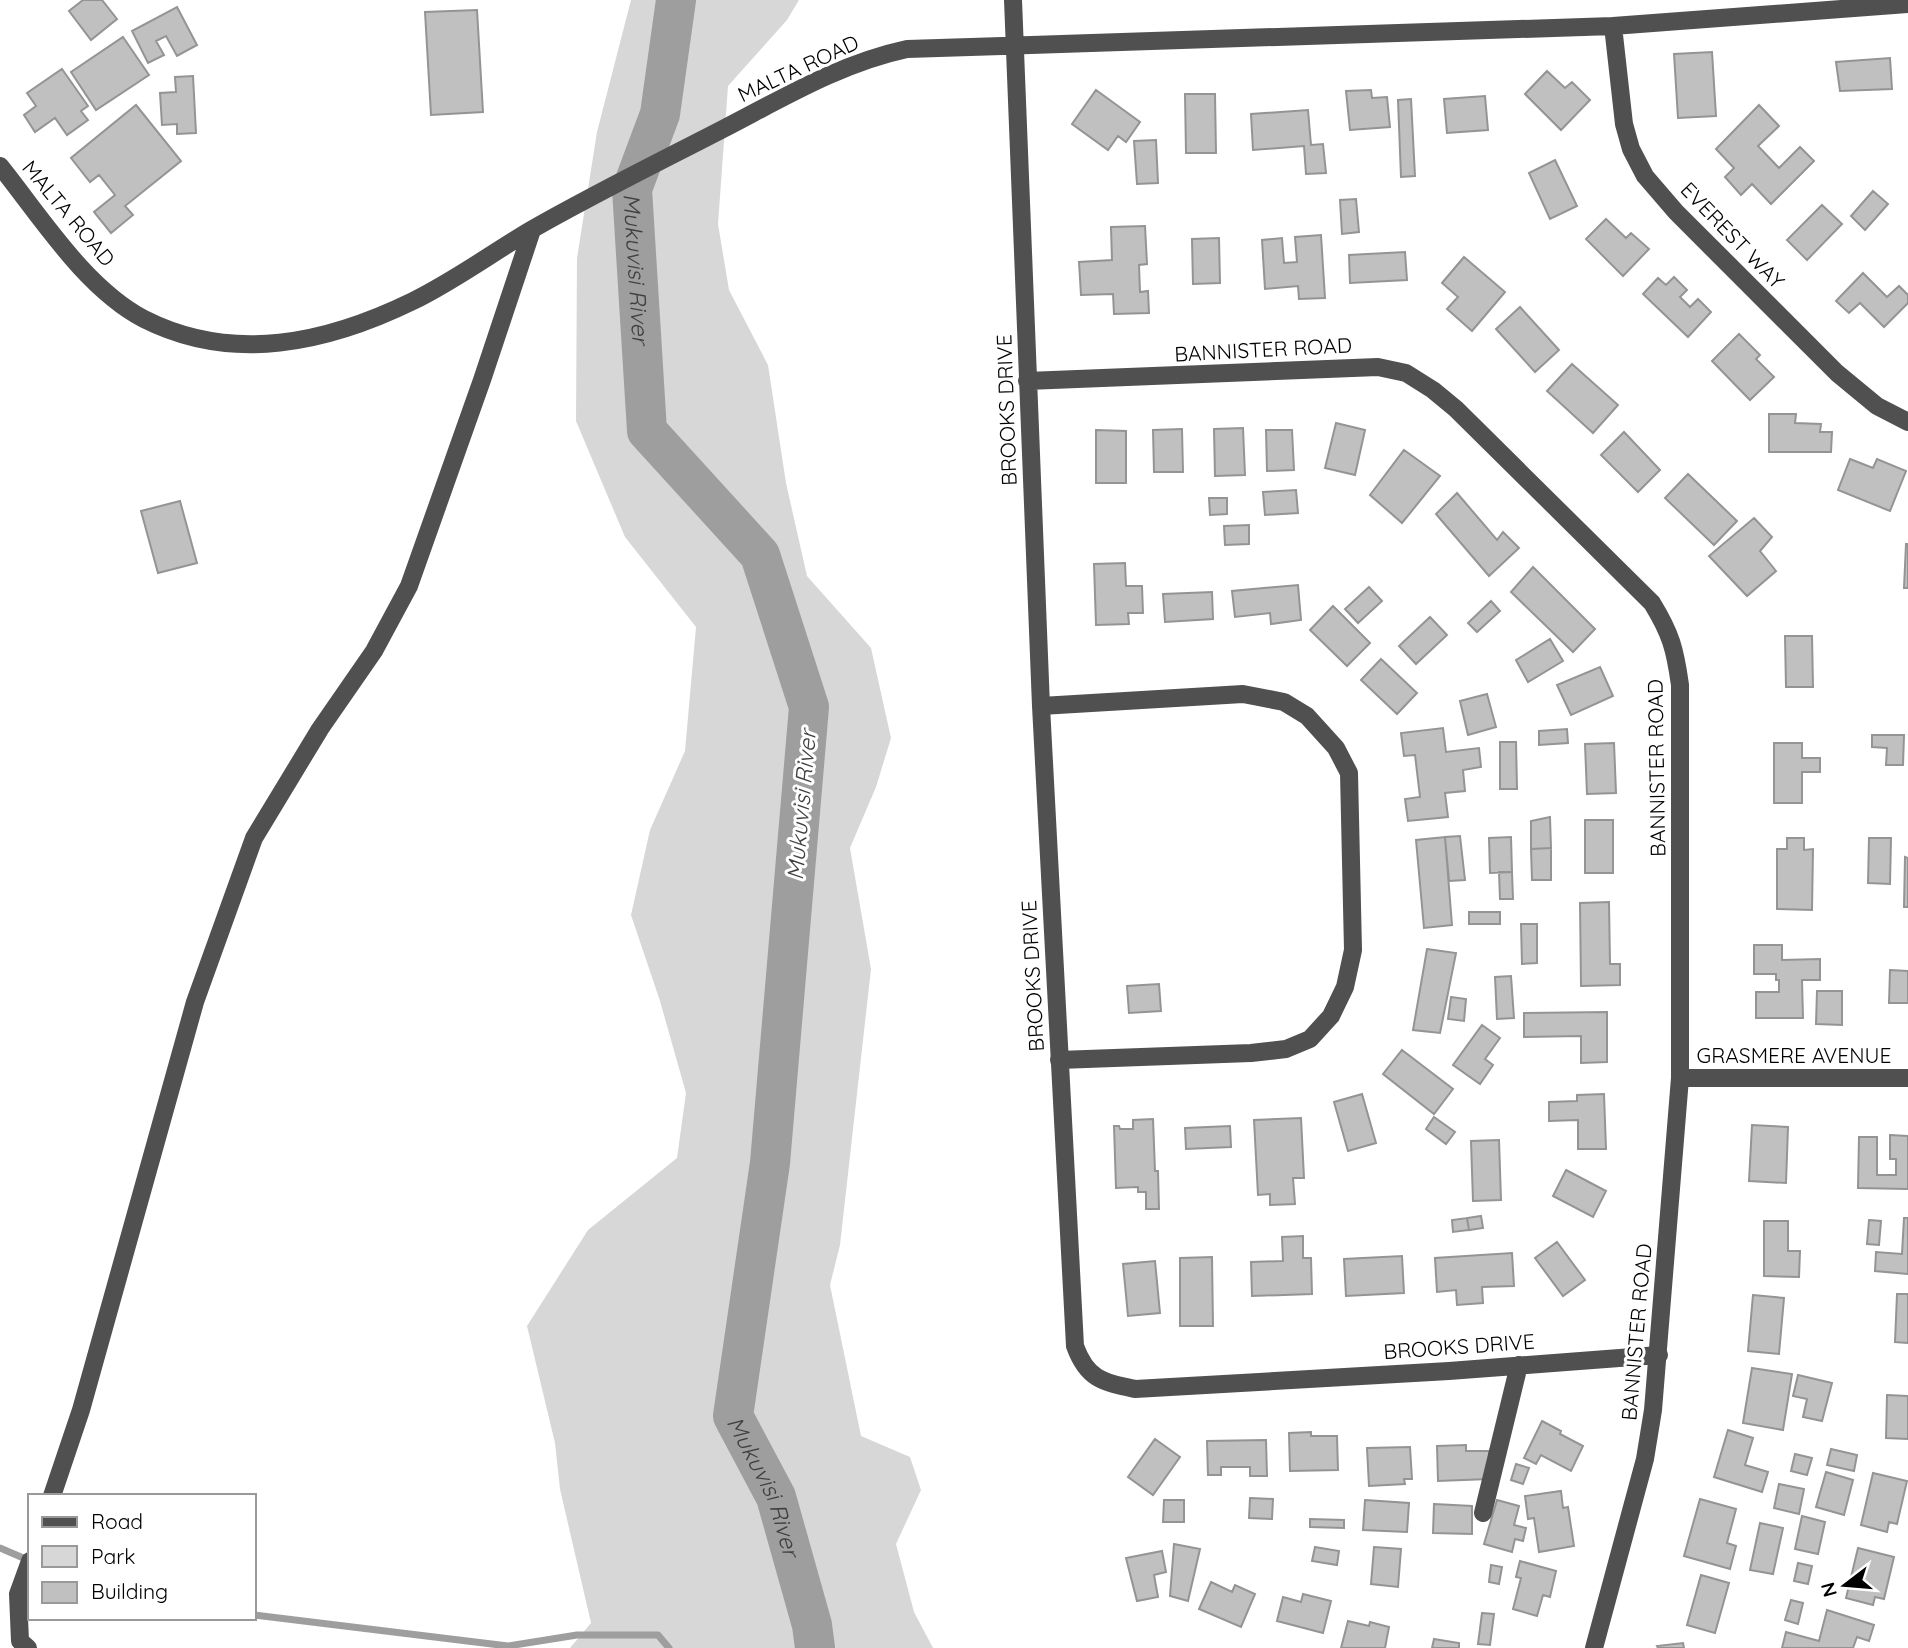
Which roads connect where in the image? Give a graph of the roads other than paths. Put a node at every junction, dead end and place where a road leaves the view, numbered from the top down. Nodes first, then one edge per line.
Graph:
1 (1013, 0) edge
2 (1908, 4) edge
3 (1613, 26) junction
4 (1016, 45) junction
5 (0, 166) edge
6 (532, 230) junction
7 (1027, 381) junction
8 (1908, 422) edge
9 (1041, 706) junction
10 (1059, 1059) junction
11 (1908, 1078) edge
12 (1680, 1079) junction
13 (1659, 1355) junction
14 (1519, 1365) junction
15 (53, 1494) edge
16 (1483, 1513) dead end
17 (28, 1566) edge
18 (28, 1648) edge
19 (1594, 1648) edge

1 - 4 street, BROOKS DRIVE
2 - 3 street, MALTA ROAD
3 - 4 street, MALTA ROAD
3 - 8 street, EVEREST WAY
4 - 6 street, MALTA ROAD
4 - 7 street, BROOKS DRIVE
5 - 6 street, MALTA ROAD
6 - 15 street
7 - 9 street, BROOKS DRIVE
7 - 12 street, BANNISTER ROAD
9 - 10 street, BROOKS DRIVE
9 - 10 street
10 - 14 street, BROOKS DRIVE
11 - 12 street, GRASMERE AVENUE
12 - 13 street, BANNISTER ROAD
13 - 14 street, BROOKS DRIVE
13 - 19 street, BANNISTER ROAD
14 - 16 street
17 - 18 street

